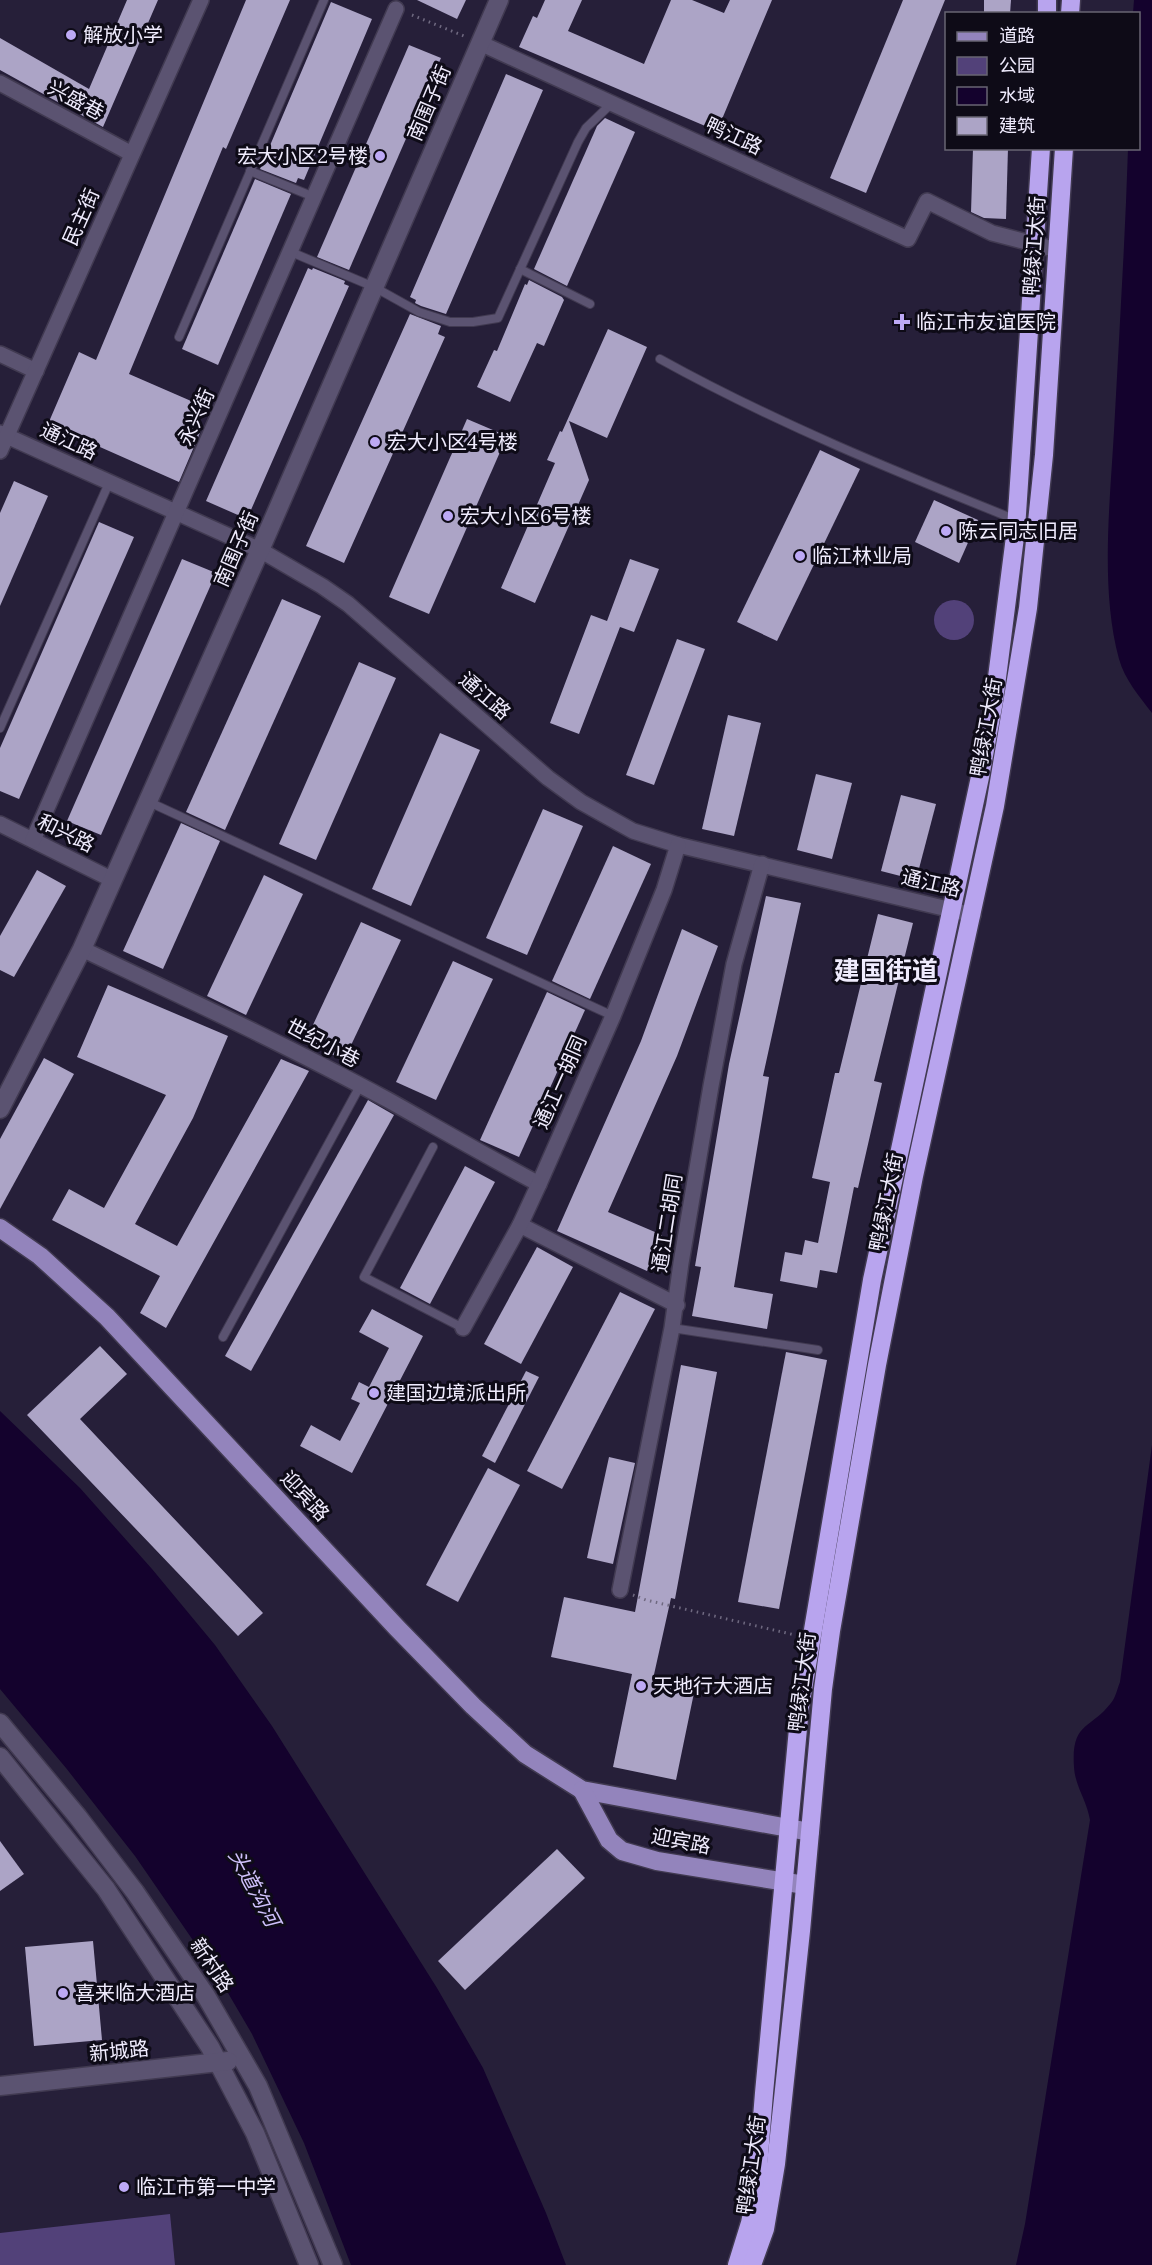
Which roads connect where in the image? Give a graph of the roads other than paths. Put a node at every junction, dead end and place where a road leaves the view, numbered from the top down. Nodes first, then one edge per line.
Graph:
1 (201, 0) edge
2 (324, 0) edge
3 (499, 0) edge
4 (396, 9) road end
5 (480, 43) junction
6 (0, 83) edge
7 (612, 103) junction
8 (1041, 150) edge
9 (1064, 150) edge
10 (132, 154) junction
11 (250, 171) junction
12 (314, 197) junction
13 (1036, 245) junction
14 (1057, 250) junction
15 (291, 252) junction
16 (520, 269) junction
17 (374, 287) junction
18 (590, 304) dead end
19 (179, 337) dead end
20 (0, 354) edge
21 (660, 358) dead end
22 (36, 371) junction
23 (3, 435) edge
24 (0, 451) edge
25 (109, 483) junction
26 (177, 514) junction
27 (1016, 520) junction
28 (1036, 528) junction
29 (260, 550) junction
30 (0, 728) edge
31 (148, 802) junction
32 (0, 824) edge
33 (33, 840) junction
34 (678, 845) junction
35 (762, 864) junction
36 (113, 880) junction
37 (951, 910) junction
38 (973, 915) junction
39 (82, 949) junction
40 (612, 1016) junction
41 (360, 1086) junction
42 (0, 1109) edge
43 (433, 1147) dead end
44 (539, 1184) junction
45 (520, 1225) junction
46 (0, 1228) edge
47 (676, 1305) junction
48 (463, 1328) joint
49 (672, 1328) junction
50 (223, 1337) dead end
51 (818, 1350) dead end
52 (620, 1590) road end
53 (0, 1723) edge
54 (0, 1757) edge
55 (582, 1790) junction
56 (788, 1828) junction
57 (810, 1832) junction
58 (783, 1882) junction
59 (805, 1885) junction
60 (243, 2058) junction
61 (219, 2063) junction
62 (0, 2086) edge
63 (309, 2265) edge
64 (333, 2265) edge
65 (736, 2265) edge
66 (752, 2265) edge

1 - 10 street, 民主街
2 - 11 lane
3 - 5 street, 南围子街
4 - 12 street, 永兴街
5 - 7 street, 鸭江路
5 - 17 street, 南围子街
6 - 10 street, 兴盛巷
7 - 13 street, 鸭江路
7 - 16 lane
8 - 13 highway, 鸭绿江大街
9 - 14 highway, 鸭绿江大街
10 - 22 street, 民主街
11 - 12 lane
11 - 19 lane
12 - 15 street, 永兴街
13 - 14 street, 鸭江路
13 - 27 highway, 鸭绿江大街
14 - 28 highway, 鸭绿江大街
15 - 17 lane
15 - 26 street, 永兴街
16 - 17 lane
16 - 18 lane
17 - 29 street, 南围子街
20 - 22 street
21 - 27 lane
22 - 23 street, 民主街
23 - 24 street, 民主街
23 - 25 street, 通江路
25 - 26 street, 通江路
25 - 30 lane
26 - 29 street, 通江路
26 - 33 street, 永兴街
27 - 28 lane
27 - 37 highway, 鸭绿江大街
28 - 38 highway, 鸭绿江大街
29 - 31 street, 南围子街
29 - 34 street, 通江路
31 - 36 street, 南围子街
31 - 40 lane
32 - 33 street, 和兴路
33 - 36 street, 和兴路
34 - 35 street, 通江路
34 - 40 street, 通江一胡同
35 - 37 street, 通江路
35 - 47 street, 通江二胡同
36 - 39 street, 南围子街
37 - 38 street, 通江路
37 - 56 highway, 鸭绿江大街
38 - 57 highway, 鸭绿江大街
39 - 41 street, 世纪小巷
39 - 42 street, 南围子街
40 - 44 street, 通江一胡同
41 - 44 street, 世纪小巷
41 - 50 lane
43 - 48 lane
44 - 45 street, 通江一胡同
45 - 47 street
45 - 48 street, 通江一胡同
46 - 55 main road, 迎宾路
47 - 49 street, 通江二胡同
49 - 51 lane
49 - 52 street, 通江二胡同
53 - 60 street, 新村路
54 - 61 street
55 - 56 main road, 迎宾路
55 - 58 main road, 迎宾路
56 - 57 main road, 迎宾路
56 - 58 highway, 鸭绿江大街
57 - 59 highway, 鸭绿江大街
58 - 59 main road, 迎宾路
58 - 65 highway, 鸭绿江大街
59 - 66 highway, 鸭绿江大街
60 - 61 street, 新城路
60 - 64 street, 新村路
61 - 62 street, 新城路
61 - 63 street

